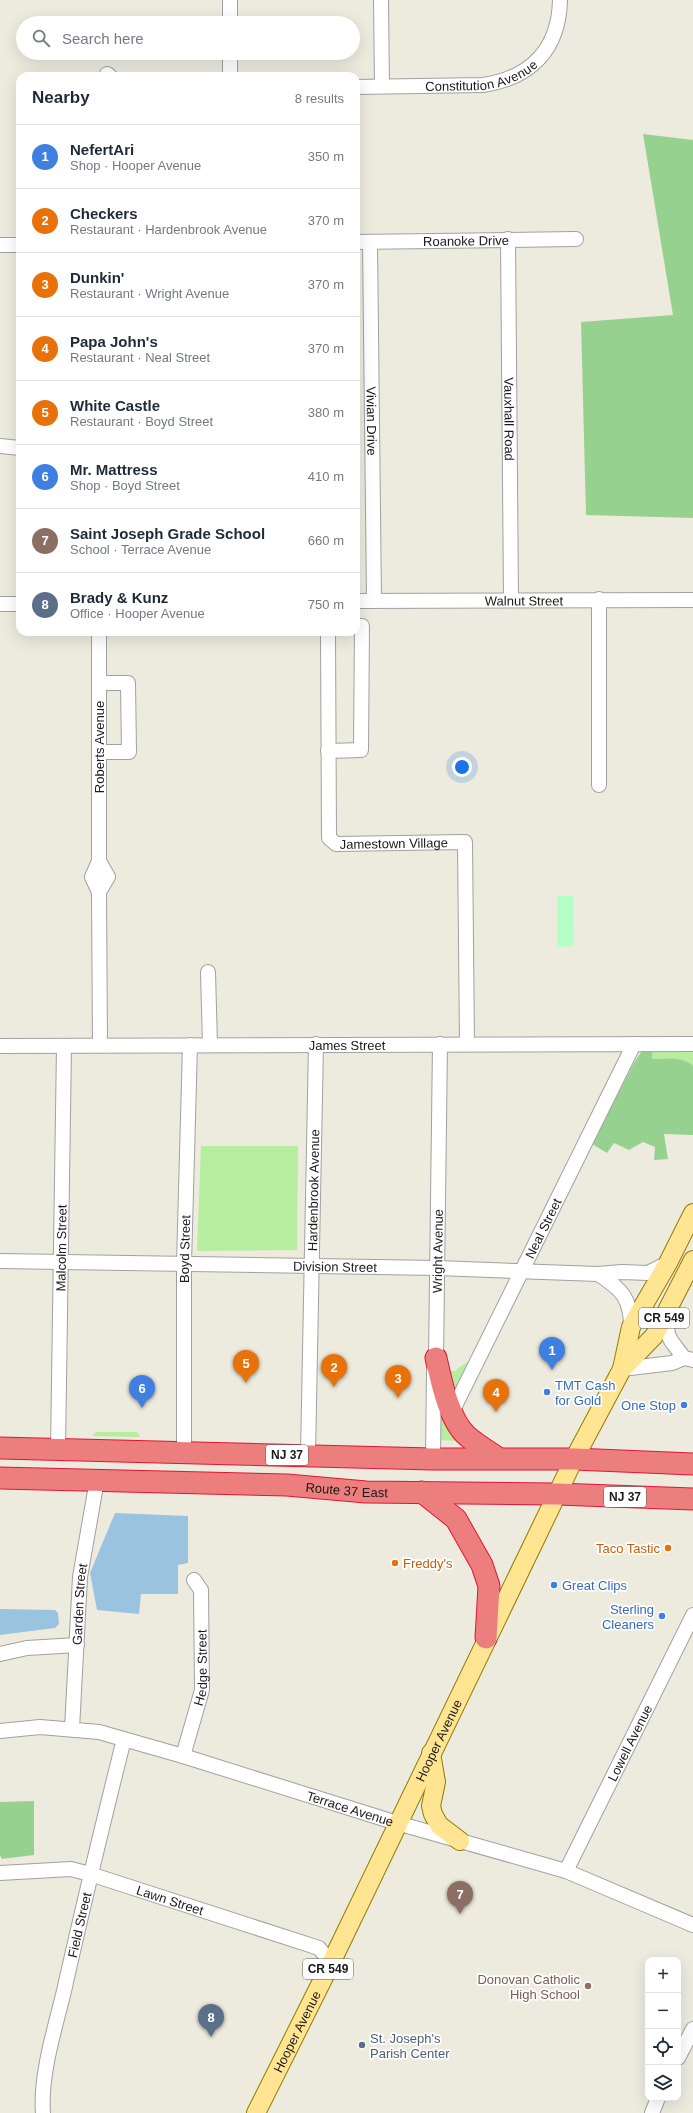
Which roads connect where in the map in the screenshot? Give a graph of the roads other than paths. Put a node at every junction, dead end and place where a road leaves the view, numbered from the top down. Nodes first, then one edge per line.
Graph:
1 (230, 0) edge
2 (381, 0) edge
3 (560, 0) edge
4 (230, 16) edge
5 (230, 60) edge
6 (230, 72) edge
7 (382, 86) junction
8 (360, 87) edge
9 (508, 239) junction
10 (576, 239) dead end
11 (363, 242) edge
12 (0, 245) edge
13 (16, 245) edge
14 (0, 446) edge
15 (16, 448) edge
16 (511, 599) junction
17 (599, 599) junction
18 (693, 600) edge
19 (360, 601) edge
20 (374, 601) junction
21 (0, 604) edge
22 (16, 604) edge
23 (360, 626) edge
24 (99, 636) edge
25 (328, 636) edge
26 (99, 683) junction
27 (328, 751) junction
28 (99, 752) junction
29 (599, 785) dead end
30 (208, 972) dead end
31 (316, 1044) junction
32 (440, 1044) junction
33 (467, 1044) junction
34 (634, 1044) junction
35 (693, 1044) edge
36 (100, 1045) junction
37 (190, 1045) junction
38 (210, 1045) junction
39 (0, 1046) edge
40 (64, 1046) junction
41 (693, 1213) edge
42 (693, 1260) edge
43 (0, 1261) edge
44 (62, 1261) junction
45 (668, 1263) junction
46 (184, 1264) junction
47 (312, 1267) junction
48 (437, 1268) junction
49 (523, 1272) junction
50 (598, 1274) junction
51 (671, 1305) junction
52 (631, 1327) junction
53 (436, 1358) junction
54 (688, 1359) edge
55 (622, 1368) junction
56 (452, 1412) junction
57 (0, 1448) edge
58 (58, 1450) junction
59 (184, 1452) junction
60 (308, 1455) junction
61 (498, 1458) junction
62 (433, 1459) junction
63 (574, 1459) junction
64 (693, 1464) edge
65 (0, 1478) edge
66 (97, 1480) junction
67 (422, 1492) junction
68 (557, 1494) junction
69 (657, 1498) junction
70 (693, 1499) edge
71 (693, 1509) edge
72 (194, 1580) dead end
73 (693, 1615) edge
74 (486, 1638) junction
75 (77, 1645) junction
76 (0, 1654) edge
77 (72, 1729) junction
78 (0, 1731) edge
79 (124, 1739) junction
80 (431, 1753) junction
81 (183, 1756) junction
82 (397, 1823) junction
83 (460, 1841) junction
84 (566, 1871) junction
85 (0, 1873) edge
86 (90, 1874) junction
87 (693, 1925) edge
88 (331, 1963) junction
89 (693, 2029) edge
90 (681, 2052) edge
91 (657, 2101) edge
92 (43, 2113) edge
93 (256, 2113) edge
94 (652, 2113) edge

1 - 4 street
2 - 7 street
3 - 7 street, Constitution Avenue
5 - 6 street
7 - 8 street, Constitution Avenue
9 - 10 street, Roanoke Drive
9 - 11 street, Roanoke Drive
9 - 16 street, Vauxhall Road
11 - 20 street, Vivian Drive
12 - 13 street
14 - 15 street
16 - 17 street, Walnut Street
16 - 20 street, Walnut Street
17 - 18 street, Walnut Street
17 - 29 street
19 - 20 street, Walnut Street
21 - 22 street
23 - 27 street
24 - 26 street, Roberts Avenue
25 - 27 street, Jamestown Village
26 - 28 street, Roberts Avenue
26 - 28 street
27 - 33 street, Jamestown Village
28 - 36 street, Roberts Avenue
30 - 38 street
31 - 32 street, James Street
31 - 38 street, James Street
31 - 47 street, Hardenbrook Avenue
32 - 33 street, James Street
32 - 48 street, Wright Avenue
33 - 34 street, James Street
34 - 35 street, James Street
34 - 49 street, Neal Street
36 - 37 street, James Street
36 - 40 street, James Street
37 - 38 street, James Street
37 - 46 street, Boyd Street
39 - 40 street, James Street
40 - 44 street, Malcolm Street
41 - 45 main road, Hooper Avenue / CR 549
42 - 51 main road, Hooper Avenue / CR 549
43 - 44 street, Division Street
44 - 46 street, Division Street
44 - 58 street, Malcolm Street
45 - 50 street, Division Street
45 - 52 main road, Hooper Avenue / CR 549
46 - 47 street, Division Street
46 - 59 street, Boyd Street
47 - 48 street, Division Street
47 - 60 street, Hardenbrook Avenue
48 - 49 street, Division Street
48 - 53 street, Wright Avenue
49 - 50 street, Division Street
49 - 56 street, Neal Street
50 - 52 street
51 - 54 street
51 - 55 main road, Hooper Avenue / CR 549
52 - 55 main road, Hooper Avenue / CR 549
53 - 56 highway
53 - 62 street, Wright Avenue
54 - 55 street
55 - 63 main road, Hooper Avenue / CR 549
56 - 61 highway
57 - 58 highway, NJ 37
58 - 59 highway, NJ 37
59 - 60 highway, NJ 37
60 - 62 highway, NJ 37
61 - 62 highway, NJ 37
61 - 63 highway, NJ 37
63 - 64 highway, NJ 37
63 - 68 main road, Hooper Avenue / CR 549
65 - 66 highway, Route 37 East / NJ 37
66 - 67 highway, Route 37 East / NJ 37
66 - 75 street, Garden Street
67 - 68 highway, Route 37 East / NJ 37
67 - 74 highway
68 - 69 highway, Route 37 East / NJ 37
68 - 74 main road, Hooper Avenue / CR 549
69 - 70 highway, Route 37 East / NJ 37
69 - 71 street
72 - 81 street, Hedge Street
73 - 84 street, Lowell Avenue
74 - 80 main road, Hooper Avenue / CR 549
75 - 76 street
75 - 77 street, Garden Street
77 - 78 street, Terrace Avenue
77 - 79 street, Terrace Avenue
79 - 81 street, Terrace Avenue
79 - 86 street, Field Street
80 - 82 main road, Hooper Avenue / CR 549
80 - 83 main road
81 - 82 street, Terrace Avenue
82 - 83 street, Terrace Avenue
82 - 88 main road, Hooper Avenue / CR 549
83 - 84 street, Terrace Avenue
84 - 87 street, Terrace Avenue
85 - 86 street, Lawn Street
86 - 88 street, Lawn Street
86 - 92 street, Field Street
88 - 93 main road, Hooper Avenue / CR 549
89 - 90 street
91 - 94 street

